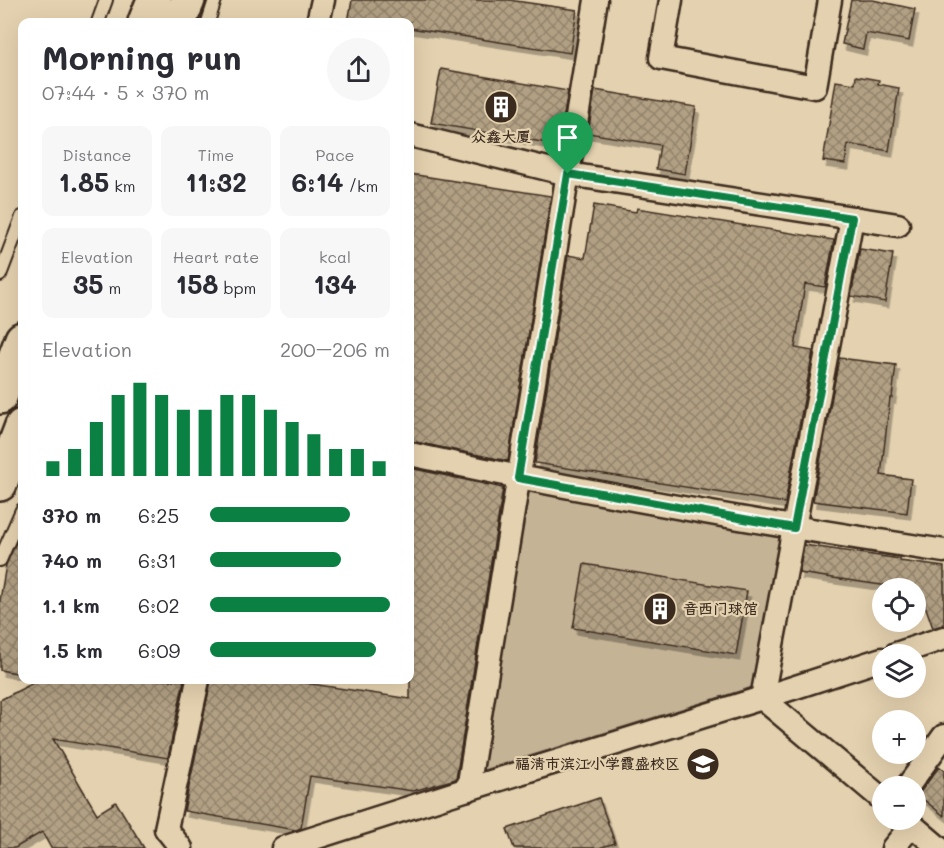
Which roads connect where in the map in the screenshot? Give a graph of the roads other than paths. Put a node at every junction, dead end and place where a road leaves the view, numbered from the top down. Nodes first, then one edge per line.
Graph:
1 (106, 0) edge
2 (154, 0) edge
3 (188, 0) edge
4 (215, 0) edge
5 (323, 0) edge
6 (596, 0) edge
7 (671, 0) edge
8 (830, 0) edge
9 (99, 18) edge
10 (147, 18) edge
11 (181, 18) edge
12 (209, 18) edge
13 (319, 18) edge
14 (414, 136) edge
15 (568, 174) junction
16 (852, 218) junction
17 (898, 225) dead end
18 (18, 228) edge
19 (0, 275) edge
20 (18, 350) edge
21 (0, 397) edge
22 (18, 437) edge
23 (414, 455) edge
24 (518, 478) junction
25 (0, 484) edge
26 (18, 519) edge
27 (794, 528) junction
28 (944, 551) edge
29 (0, 560) edge
30 (944, 638) edge
31 (926, 644) edge
32 (872, 662) edge
33 (197, 684) edge
34 (762, 698) junction
35 (941, 747) edge
36 (916, 776) edge
37 (468, 789) junction
38 (872, 791) edge
39 (904, 830) edge
40 (918, 830) edge
41 (182, 848) edge
42 (283, 848) edge
43 (893, 848) edge
44 (939, 848) edge

1 - 9 lane
2 - 10 main road
3 - 11 main road
4 - 12 lane
5 - 13 street
6 - 15 street
7 - 8 street
14 - 15 street
15 - 16 street
15 - 24 street
16 - 17 street
16 - 27 street
18 - 19 lane
20 - 21 main road
22 - 25 main road
23 - 24 street
24 - 27 street
24 - 37 street
26 - 29 lane
27 - 28 street
27 - 34 street
30 - 31 street
32 - 34 street
33 - 41 street
34 - 37 street
34 - 38 street
35 - 36 street
37 - 42 street
39 - 43 street
40 - 44 street

